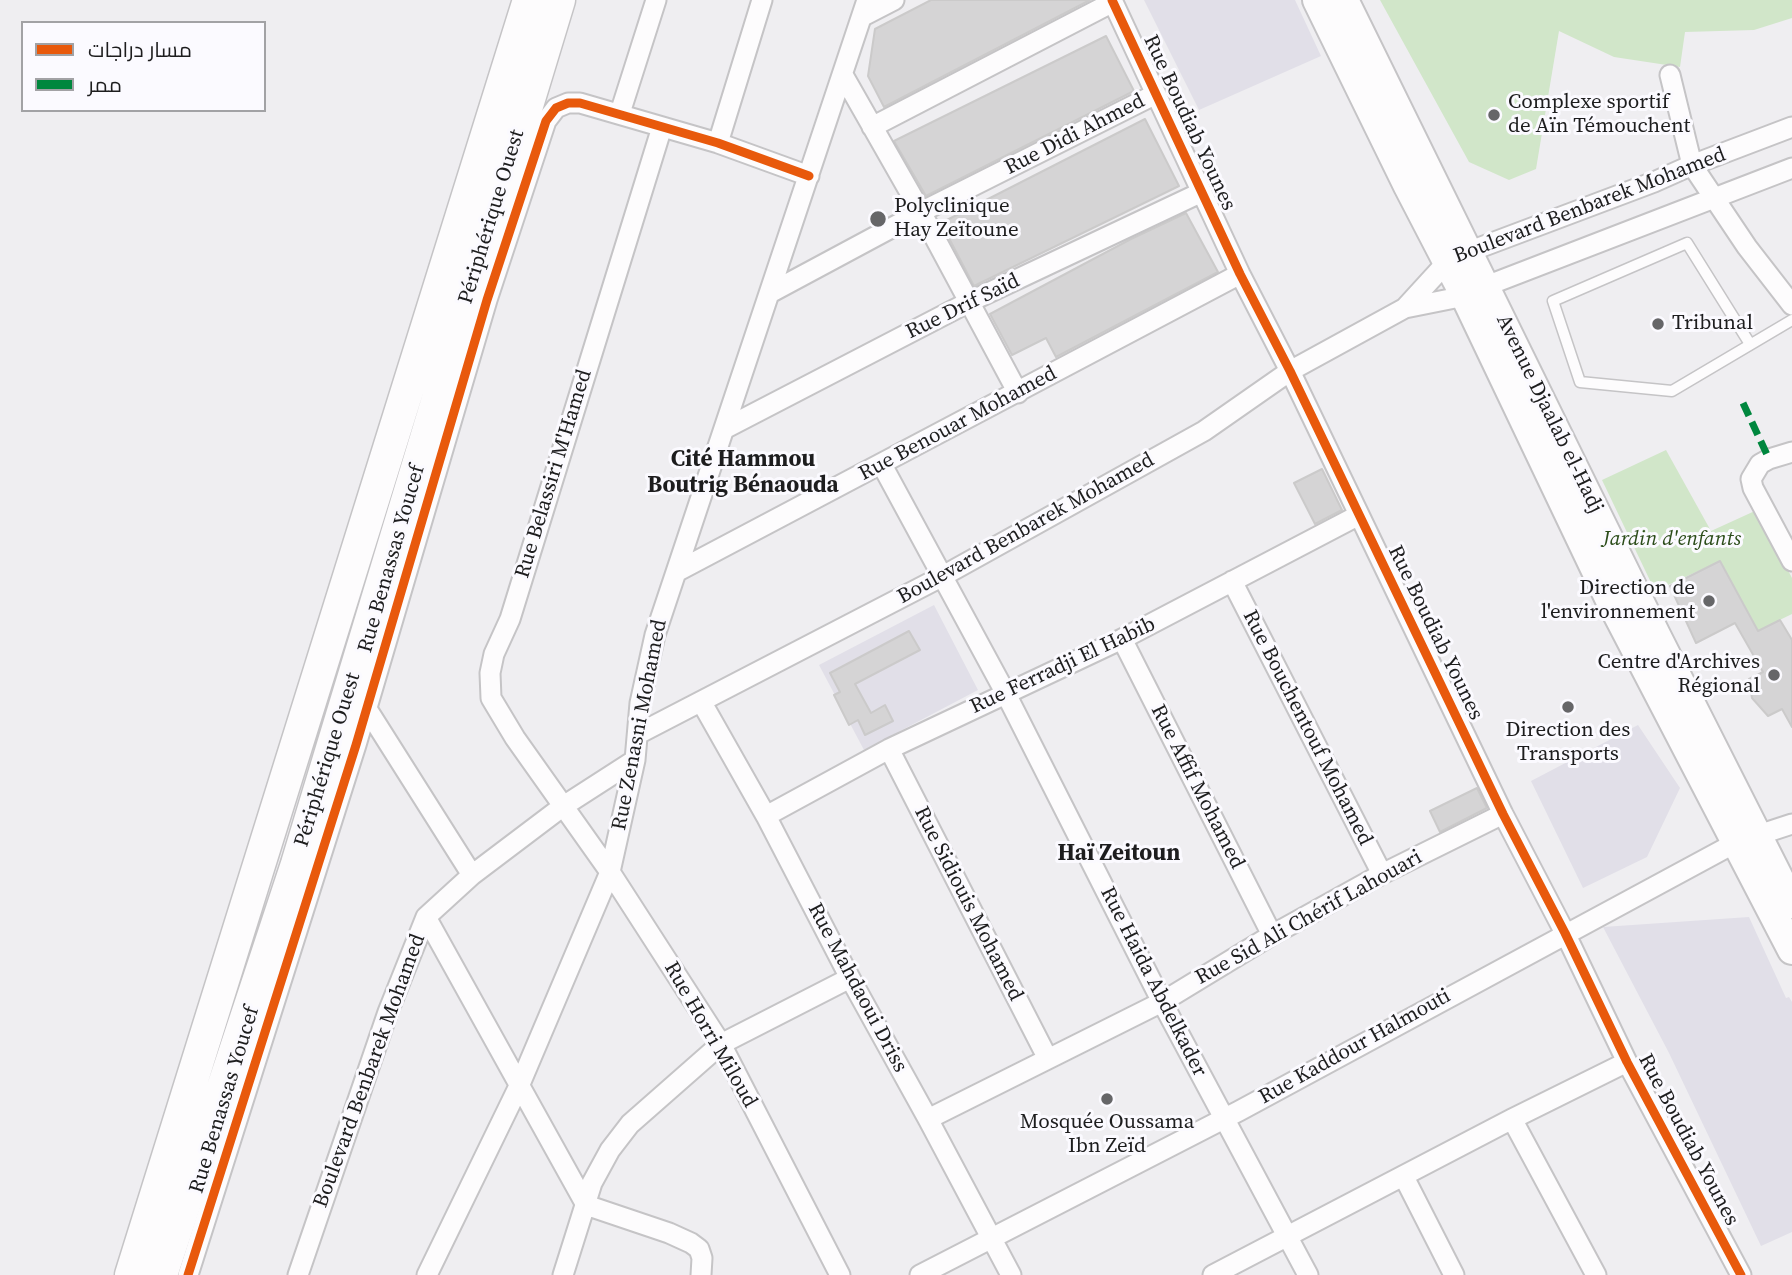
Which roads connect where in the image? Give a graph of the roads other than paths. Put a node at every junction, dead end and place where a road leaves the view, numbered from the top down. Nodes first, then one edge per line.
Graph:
1 (529, 0) edge
2 (559, 0) edge
3 (656, 0) edge
4 (762, 0) edge
5 (894, 0) edge
6 (1317, 0) edge
7 (1343, 0) edge
8 (1112, 1) edge
9 (865, 8) edge
10 (844, 75) junction
11 (1670, 75) dead end
12 (1156, 94) junction
13 (620, 114) junction
14 (662, 127) junction
15 (872, 127) junction
16 (1792, 127) edge
17 (718, 143) junction
18 (1692, 165) junction
19 (1792, 168) edge
20 (808, 176) junction
21 (1202, 192) junction
22 (1713, 198) junction
23 (921, 212) junction
24 (1458, 256) junction
25 (1240, 274) junction
26 (1476, 291) junction
27 (770, 293) junction
28 (969, 302) junction
29 (1792, 305) edge
30 (1405, 308) junction
31 (1792, 320) edge
32 (1750, 344) junction
33 (1290, 371) junction
34 (1018, 393) junction
35 (726, 428) junction
36 (1792, 452) edge
37 (881, 465) junction
38 (1359, 516) junction
39 (1792, 561) edge
40 (676, 572) junction
41 (941, 578) junction
42 (1232, 581) junction
43 (1122, 639) junction
44 (1005, 692) junction
45 (702, 702) junction
46 (367, 709) junction
47 (638, 734) junction
48 (889, 749) junction
49 (635, 760) junction
50 (562, 807) junction
51 (1503, 814) junction
52 (766, 816) junction
53 (1792, 824) edge
54 (1747, 839) junction
55 (610, 872) junction
56 (1382, 874) junction
57 (472, 875) junction
58 (1792, 904) edge
59 (426, 917) junction
60 (1565, 933) junction
61 (1272, 935) junction
62 (1792, 950) edge
63 (850, 978) junction
64 (1162, 1002) junction
65 (720, 1044) junction
66 (1048, 1059) junction
67 (1627, 1062) junction
68 (520, 1084) junction
69 (1224, 1118) junction
70 (929, 1119) junction
71 (1512, 1119) junction
72 (1404, 1177) junction
73 (586, 1205) junction
74 (1288, 1236) junction
75 (993, 1238) junction
76 (131, 1275) edge
77 (161, 1275) edge
78 (188, 1275) edge
79 (298, 1275) edge
80 (427, 1275) edge
81 (563, 1275) edge
82 (701, 1275) edge
83 (840, 1275) edge
84 (920, 1275) edge
85 (1011, 1275) edge
86 (1213, 1275) edge
87 (1308, 1275) edge
88 (1454, 1275) edge
89 (1596, 1275) edge
90 (1741, 1275) edge

1 - 76 highway, Périphérique Ouest
2 - 77 highway, Périphérique Ouest
3 - 13 street
4 - 17 street
5 - 9 street
6 - 24 main road, Avenue Djaalab el-Hadj
7 - 24 main road, Avenue Djaalab el-Hadj
8 - 12 street, Rue Boudiab Younes
8 - 15 street
9 - 10 street, Rue Zenasni Mohamed
10 - 15 street
10 - 20 street, Rue Zenasni Mohamed
11 - 18 street
12 - 21 street, Rue Boudiab Younes
12 - 23 street, Rue Didi Ahmed
13 - 14 street, Rue Benassas Youcef
13 - 46 street, Rue Benassas Youcef
14 - 17 street, Rue Benassas Youcef
14 - 50 street, Rue Belassiri M'Hamed
15 - 23 street
16 - 18 street, Boulevard Benbarek Mohamed
17 - 20 street, Rue Benassas Youcef
18 - 22 street
18 - 24 street, Boulevard Benbarek Mohamed
19 - 22 street, Boulevard Benbarek Mohamed
20 - 27 street, Rue Zenasni Mohamed
21 - 25 street, Rue Boudiab Younes
21 - 28 street, Rue Drif Saïd
22 - 26 street, Boulevard Benbarek Mohamed
22 - 29 street
23 - 27 street, Rue Didi Ahmed
23 - 28 street
24 - 26 main road, Avenue Djaalab el-Hadj
24 - 30 street, Boulevard Benbarek Mohamed
25 - 33 street, Rue Boudiab Younes
25 - 34 street, Rue Benouar Mohamed
26 - 30 street, Boulevard Benbarek Mohamed
26 - 54 main road, Avenue Djaalab el-Hadj
26 - 54 main road, Avenue Djaalab el-Hadj
27 - 35 street, Rue Zenasni Mohamed
28 - 34 street
28 - 35 street, Rue Drif Saïd
30 - 33 street, Boulevard Benbarek Mohamed
31 - 32 lane
32 - 32 lane
33 - 38 street, Rue Boudiab Younes
33 - 41 street, Boulevard Benbarek Mohamed
34 - 37 street, Rue Benouar Mohamed
35 - 40 street, Rue Zenasni Mohamed
36 - 39 street
37 - 40 street, Rue Benouar Mohamed
37 - 41 street, Rue Haida Abdelkader
38 - 42 street, Rue Ferradji El Habib
38 - 51 street, Rue Boudiab Younes
40 - 47 street, Rue Zenasni Mohamed
41 - 44 street, Rue Haida Abdelkader
41 - 45 street, Boulevard Benbarek Mohamed
42 - 43 street, Rue Ferradji El Habib
42 - 56 street, Rue Bouchentouf Mohamed
43 - 44 street, Rue Ferradji El Habib
43 - 61 street, Rue Affif Mohamed
44 - 48 street, Rue Ferradji El Habib
44 - 64 street, Rue Haida Abdelkader
45 - 47 street, Boulevard Benbarek Mohamed
45 - 52 street, Rue Mahdaoui Driss
46 - 57 street
46 - 78 street, Rue Benassas Youcef
47 - 49 street, Rue Zenasni Mohamed
48 - 52 street, Rue Ferradji El Habib
48 - 66 street, Rue Sidiouis Mohamed
49 - 50 street, Boulevard Benbarek Mohamed
49 - 55 street, Rue Zenasni Mohamed
50 - 55 street, Rue Horri Miloud
50 - 57 street, Boulevard Benbarek Mohamed
51 - 56 street, Rue Sid Ali Chérif Lahouari
51 - 60 street, Rue Boudiab Younes
52 - 63 street, Rue Mahdaoui Driss
53 - 54 street, Rue Kaddour Halmouti
54 - 58 main road, Avenue Djaalab el-Hadj
54 - 60 street, Rue Kaddour Halmouti
54 - 62 main road
55 - 65 street, Rue Horri Miloud
55 - 68 street, Rue Zenasni Mohamed
56 - 61 street, Rue Sid Ali Chérif Lahouari
57 - 59 street, Boulevard Benbarek Mohamed
59 - 68 street
59 - 79 street, Boulevard Benbarek Mohamed
60 - 67 street, Rue Boudiab Younes
60 - 69 street, Rue Kaddour Halmouti
61 - 64 street, Rue Sid Ali Chérif Lahouari
63 - 65 street
63 - 70 street, Rue Mahdaoui Driss
64 - 66 street, Rue Sid Ali Chérif Lahouari
64 - 69 street, Rue Haida Abdelkader
65 - 73 street
65 - 83 street, Rue Horri Miloud
66 - 70 street, Rue Sid Ali Chérif Lahouari
67 - 71 street
67 - 90 street, Rue Boudiab Younes
68 - 73 street
68 - 80 street, Rue Zenasni Mohamed
69 - 74 street, Rue Haida Abdelkader
69 - 75 street, Rue Kaddour Halmouti
70 - 75 street, Rue Mahdaoui Driss
71 - 72 street
71 - 89 street
72 - 74 street
72 - 88 street
73 - 81 street
73 - 82 street
74 - 86 street
74 - 87 street, Rue Haida Abdelkader
75 - 84 street, Rue Kaddour Halmouti
75 - 85 street, Rue Mahdaoui Driss

